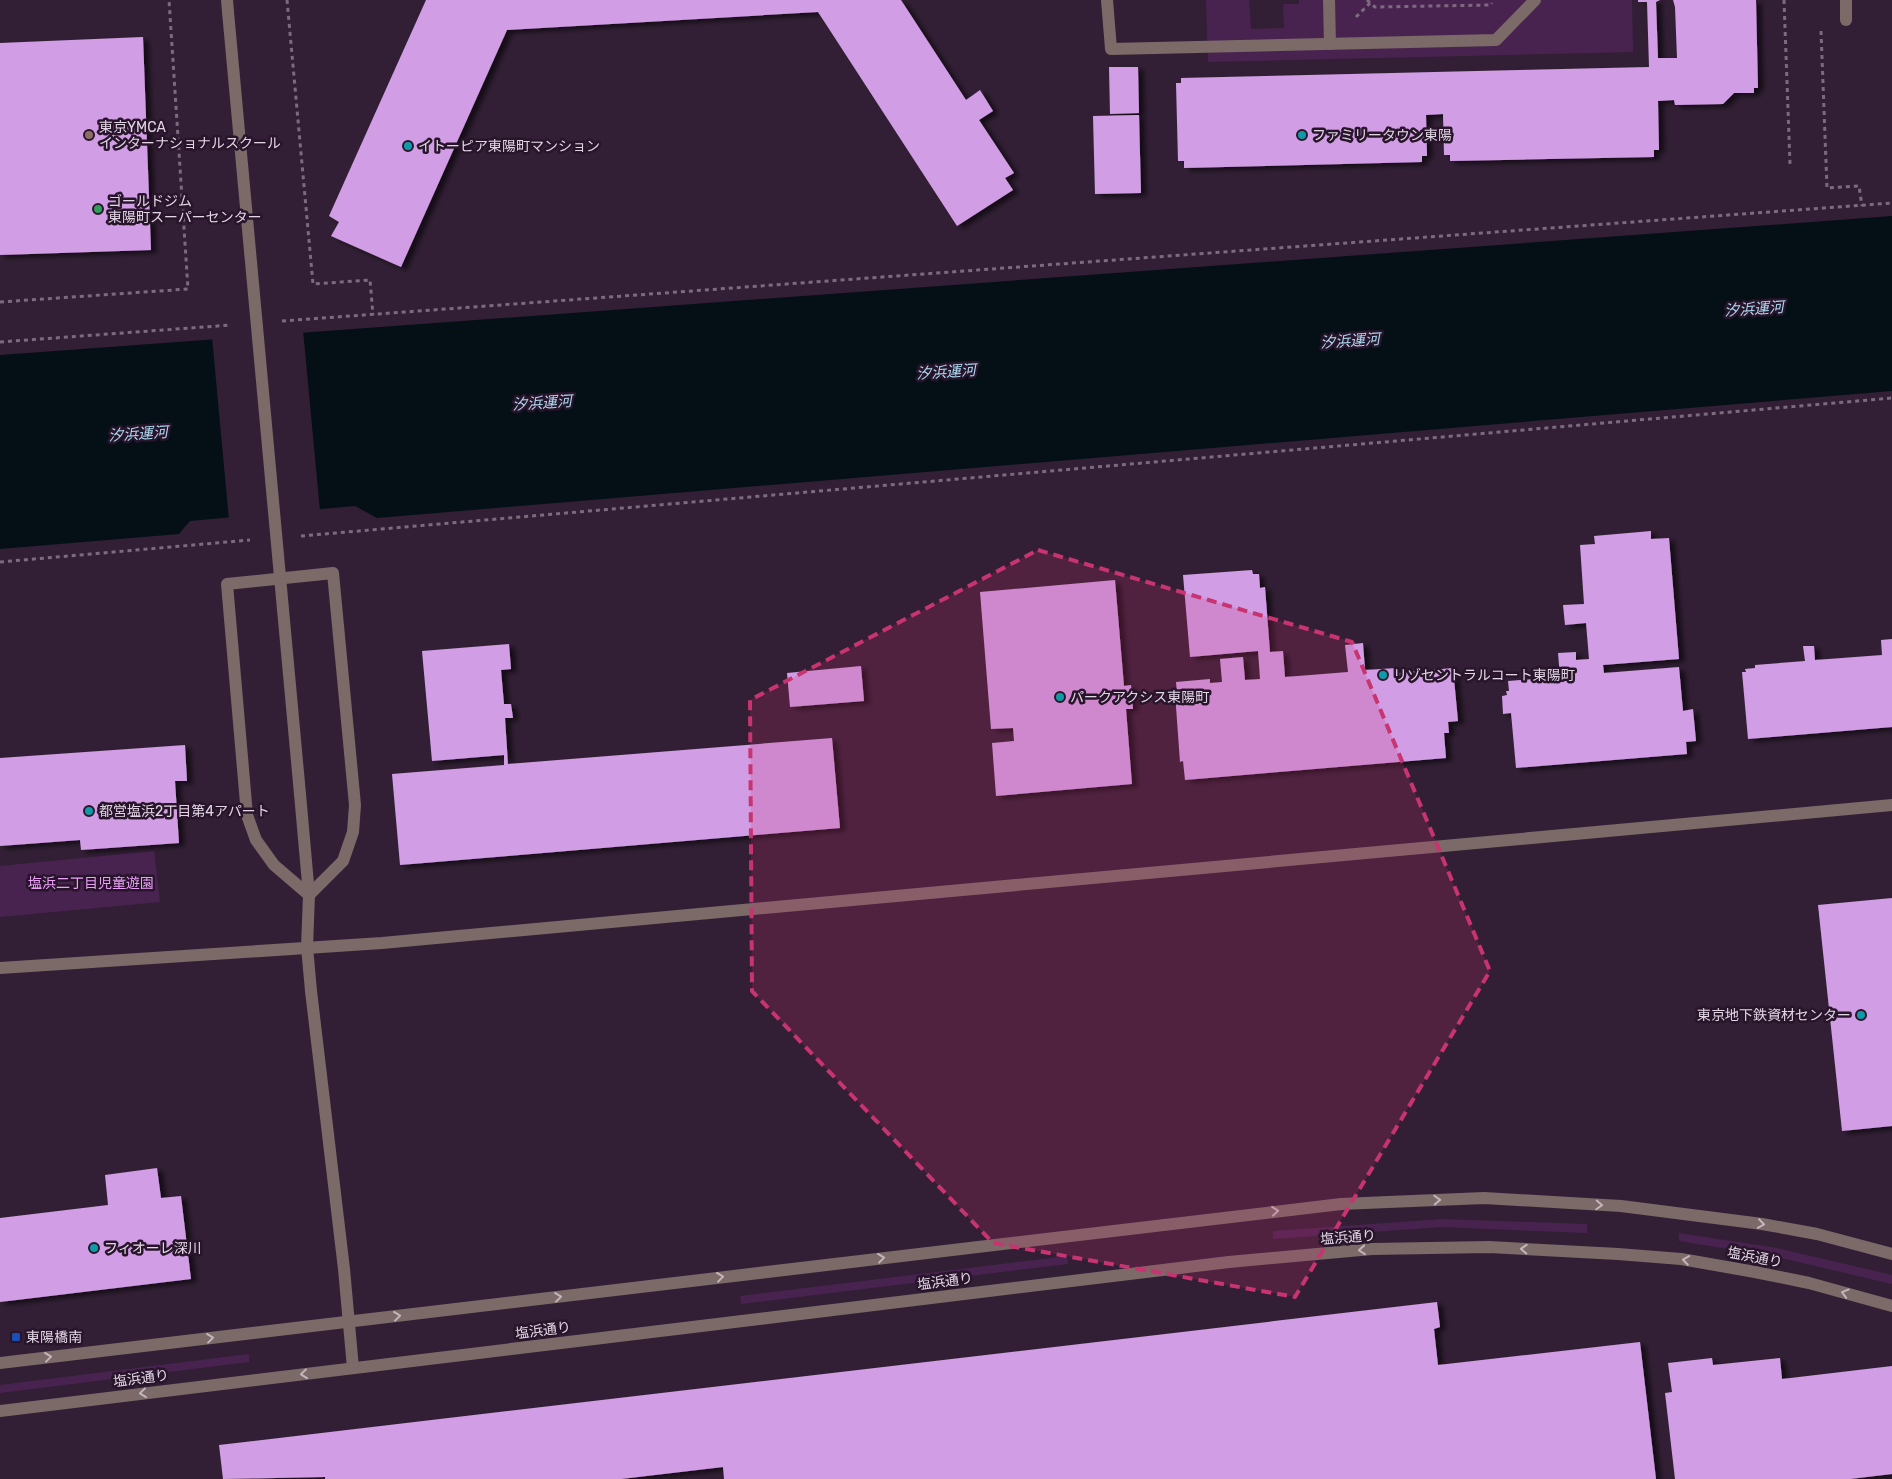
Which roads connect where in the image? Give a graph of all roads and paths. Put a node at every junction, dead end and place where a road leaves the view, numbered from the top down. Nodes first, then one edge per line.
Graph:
1 (169, 0) edge
2 (287, 0) edge
3 (1107, 0) edge
4 (1329, 0) edge
5 (1432, 0) edge
6 (1495, 0) edge
7 (1534, 0) edge
8 (1784, 0) edge
9 (1846, 0) edge
10 (1368, 2) edge
11 (228, 6) edge
12 (1432, 6) junction
13 (1359, 14) dead end
14 (1846, 20) dead end
15 (1821, 30) dead end
16 (1330, 44) junction
17 (1790, 164) dead end
18 (1892, 203) edge
19 (1862, 206) junction
20 (0, 302) edge
21 (373, 315) junction
22 (274, 322) dead end
23 (235, 325) dead end
24 (0, 342) edge
25 (1892, 398) edge
26 (299, 536) dead end
27 (259, 540) dead end
28 (0, 562) edge
29 (1892, 805) edge
30 (309, 895) junction
31 (307, 947) junction
32 (0, 968) edge
33 (1892, 1254) edge
34 (1892, 1306) edge
35 (349, 1322) junction
36 (0, 1363) edge
37 (353, 1368) junction
38 (0, 1411) edge

1 - 20 path
2 - 21 path
3 - 16 street
4 - 16 street
5 - 12 path
6 - 12 path
7 - 16 street
8 - 17 path
9 - 14 street
10 - 12 path
10 - 13 path
11 - 30 street, bridge
15 - 19 path
18 - 19 path
19 - 21 path
21 - 22 path
23 - 24 path
25 - 26 path
27 - 28 path
29 - 31 street
30 - 30 street
30 - 31 street
31 - 32 street
31 - 35 street
35 -> 33 street
34 -> 37 street, 塩浜通り
36 -> 35 street
35 - 37 street
37 -> 38 street, 塩浜通り

